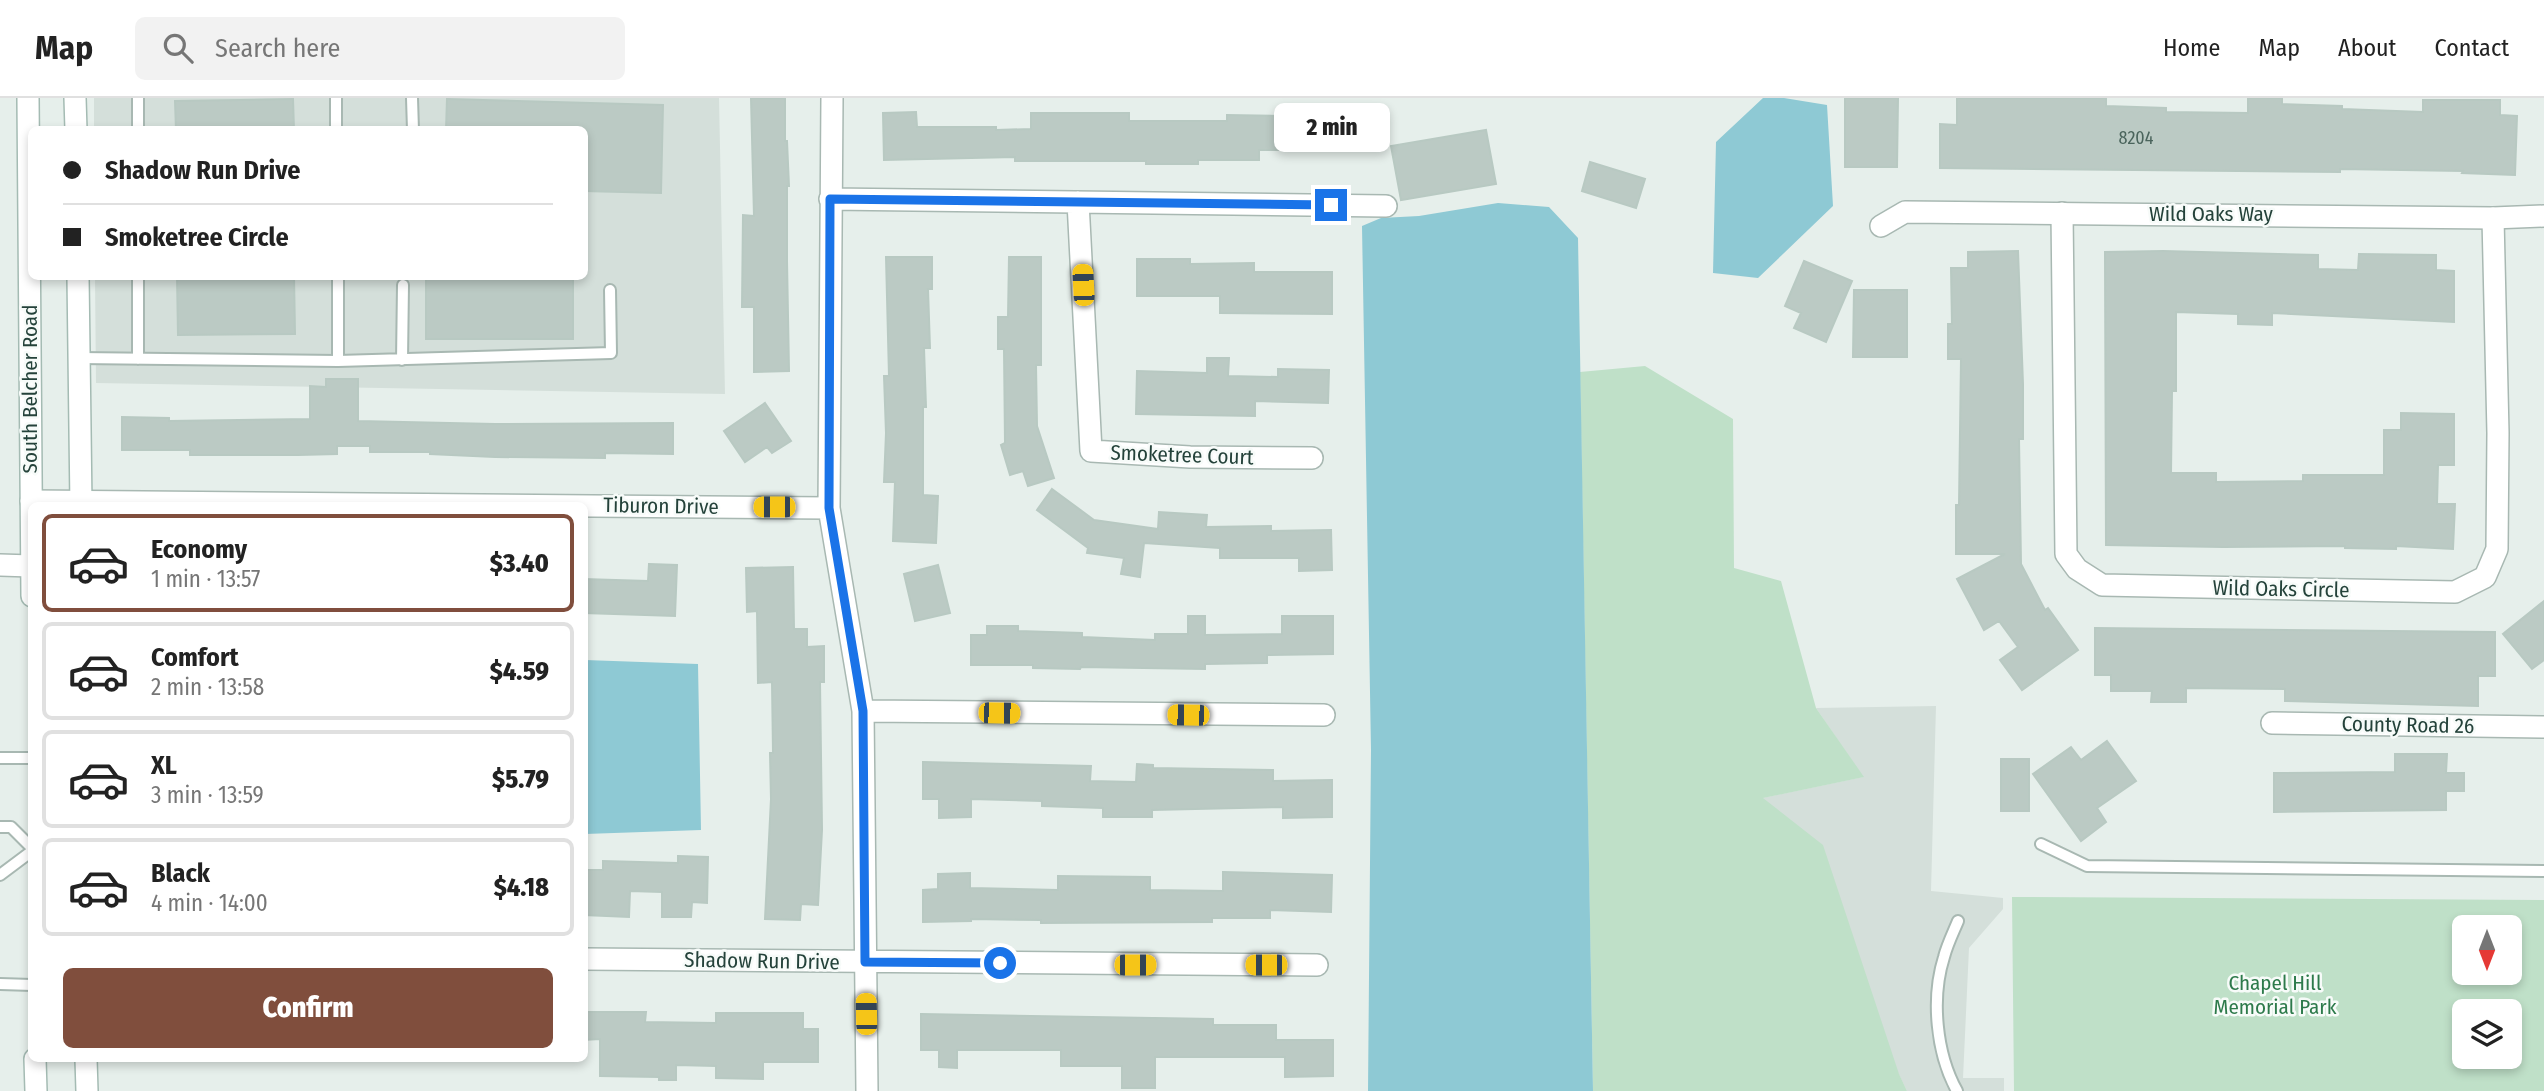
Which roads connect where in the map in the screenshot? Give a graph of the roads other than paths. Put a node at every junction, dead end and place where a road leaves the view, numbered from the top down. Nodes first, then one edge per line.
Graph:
1 (28, 98) edge
2 (75, 98) edge
3 (138, 98) edge
4 (336, 98) edge
5 (412, 98) edge
6 (832, 98) edge
7 (28, 126) edge
8 (76, 126) edge
9 (138, 126) edge
10 (336, 126) edge
11 (413, 126) edge
12 (830, 199) junction
13 (1078, 202) junction
14 (1386, 206) dead end
15 (2062, 213) junction
16 (2544, 216) edge
17 (2493, 218) junction
18 (1881, 226) dead end
19 (29, 280) edge
20 (78, 280) edge
21 (138, 280) edge
22 (338, 280) edge
23 (403, 285) dead end
24 (610, 290) dead end
25 (79, 358) junction
26 (138, 359) junction
27 (402, 360) junction
28 (338, 362) junction
29 (1312, 458) dead end
30 (31, 501) joint
31 (56, 502) edge
32 (81, 502) edge
33 (588, 506) edge
34 (829, 508) junction
35 (0, 565) edge
36 (28, 566) edge
37 (863, 711) junction
38 (1324, 715) dead end
39 (2272, 723) dead end
40 (2544, 727) edge
41 (0, 758) edge
42 (28, 758) edge
43 (0, 827) edge
44 (2041, 844) dead end
45 (28, 845) edge
46 (28, 852) edge
47 (2544, 871) edge
48 (0, 875) edge
49 (1958, 921) dead end
50 (588, 959) edge
51 (865, 962) junction
52 (1317, 965) dead end
53 (0, 984) edge
54 (28, 985) edge
55 (35, 1062) edge
56 (86, 1062) edge
57 (36, 1091) edge
58 (87, 1091) edge
59 (867, 1091) edge
60 (1956, 1091) edge

1 - 7 street, South Belcher Road
2 - 8 street
3 - 9 lane
4 - 10 lane
5 - 11 lane
6 - 12 street
12 - 13 street
12 - 34 street
13 - 14 street
13 - 29 street, Smoketree Court
15 - 17 street, Wild Oaks Way
15 - 17 street, Wild Oaks Circle
15 - 18 street, Wild Oaks Way
16 - 17 street, Wild Oaks Way
19 - 30 street, South Belcher Road
20 - 25 street
21 - 26 lane
22 - 28 lane
23 - 27 lane
24 - 27 lane
25 - 26 lane
25 - 32 street
26 - 28 lane
27 - 28 lane
30 - 31 street, Tiburon Drive
33 - 34 street, Tiburon Drive
34 - 37 street
35 - 36 street
37 - 38 street
37 - 51 street
39 - 40 street, County Road 26
41 - 42 lane
43 - 45 lane
44 - 47 lane
46 - 48 lane
49 - 60 lane
50 - 51 street, Shadow Run Drive
51 - 52 street, Shadow Run Drive
51 - 59 street
53 - 54 lane
55 - 57 street
56 - 58 street

